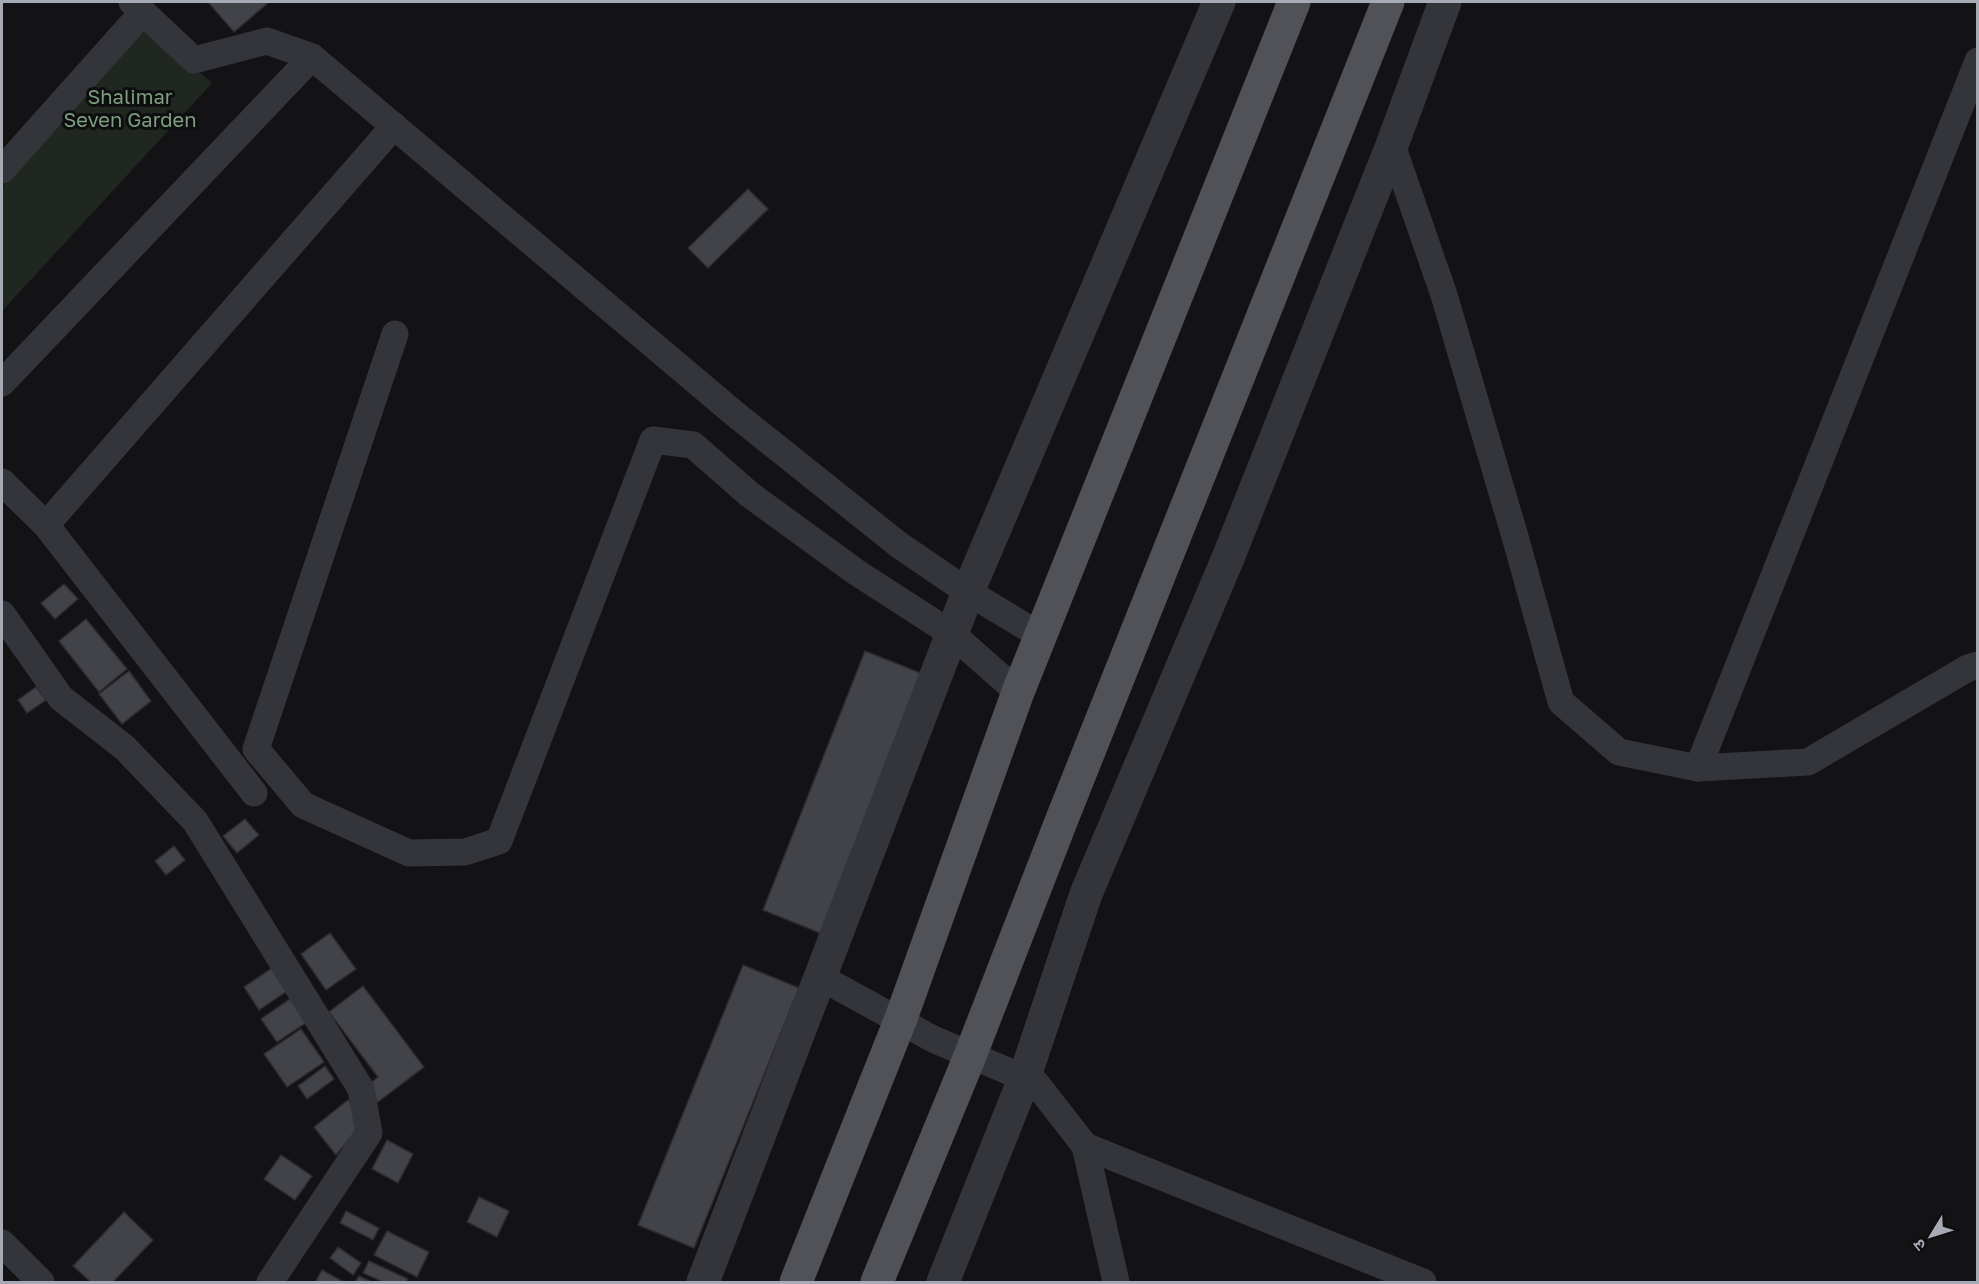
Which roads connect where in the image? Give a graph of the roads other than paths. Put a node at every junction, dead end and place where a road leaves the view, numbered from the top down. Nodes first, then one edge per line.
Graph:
1 (1220, 2) edge
2 (1294, 2) edge
3 (1388, 2) edge
4 (1445, 2) edge
5 (138, 7) edge
6 (312, 57) junction
7 (1977, 61) edge
8 (394, 126) junction
9 (1392, 145) junction
10 (2, 170) edge
11 (395, 334) dead end
12 (2, 384) edge
13 (2, 482) edge
14 (46, 525) junction
15 (968, 592) junction
16 (2, 614) edge
17 (952, 634) junction
18 (1041, 636) junction
19 (1977, 665) edge
20 (1018, 692) junction
21 (1698, 768) junction
22 (254, 793) dead end
23 (820, 977) junction
24 (900, 1021) junction
25 (970, 1056) junction
26 (1024, 1079) junction
27 (1085, 1146) junction
28 (2, 1243) edge
29 (41, 1282) edge
30 (270, 1282) edge
31 (703, 1282) edge
32 (796, 1282) edge
33 (877, 1282) edge
34 (944, 1282) edge
35 (1116, 1282) edge
36 (1423, 1282) edge

1 - 15 street
2 - 18 main road
3 - 25 main road
4 - 9 street
5 - 6 street
5 - 10 street
6 - 8 street
6 - 12 street
7 - 21 street
8 - 14 street
8 - 15 street
9 - 21 street
9 - 26 street
11 - 17 street
13 - 14 street
14 - 22 street
15 - 17 street
15 - 18 street
16 - 30 street
17 - 20 street
17 - 23 street
18 - 20 main road
19 - 21 street
20 - 24 main road
23 - 24 street
23 - 31 street
24 - 25 street
24 - 32 main road
25 - 26 street
25 - 33 main road
26 - 27 street
26 - 34 street
27 - 35 street
27 - 36 street
28 - 29 street

